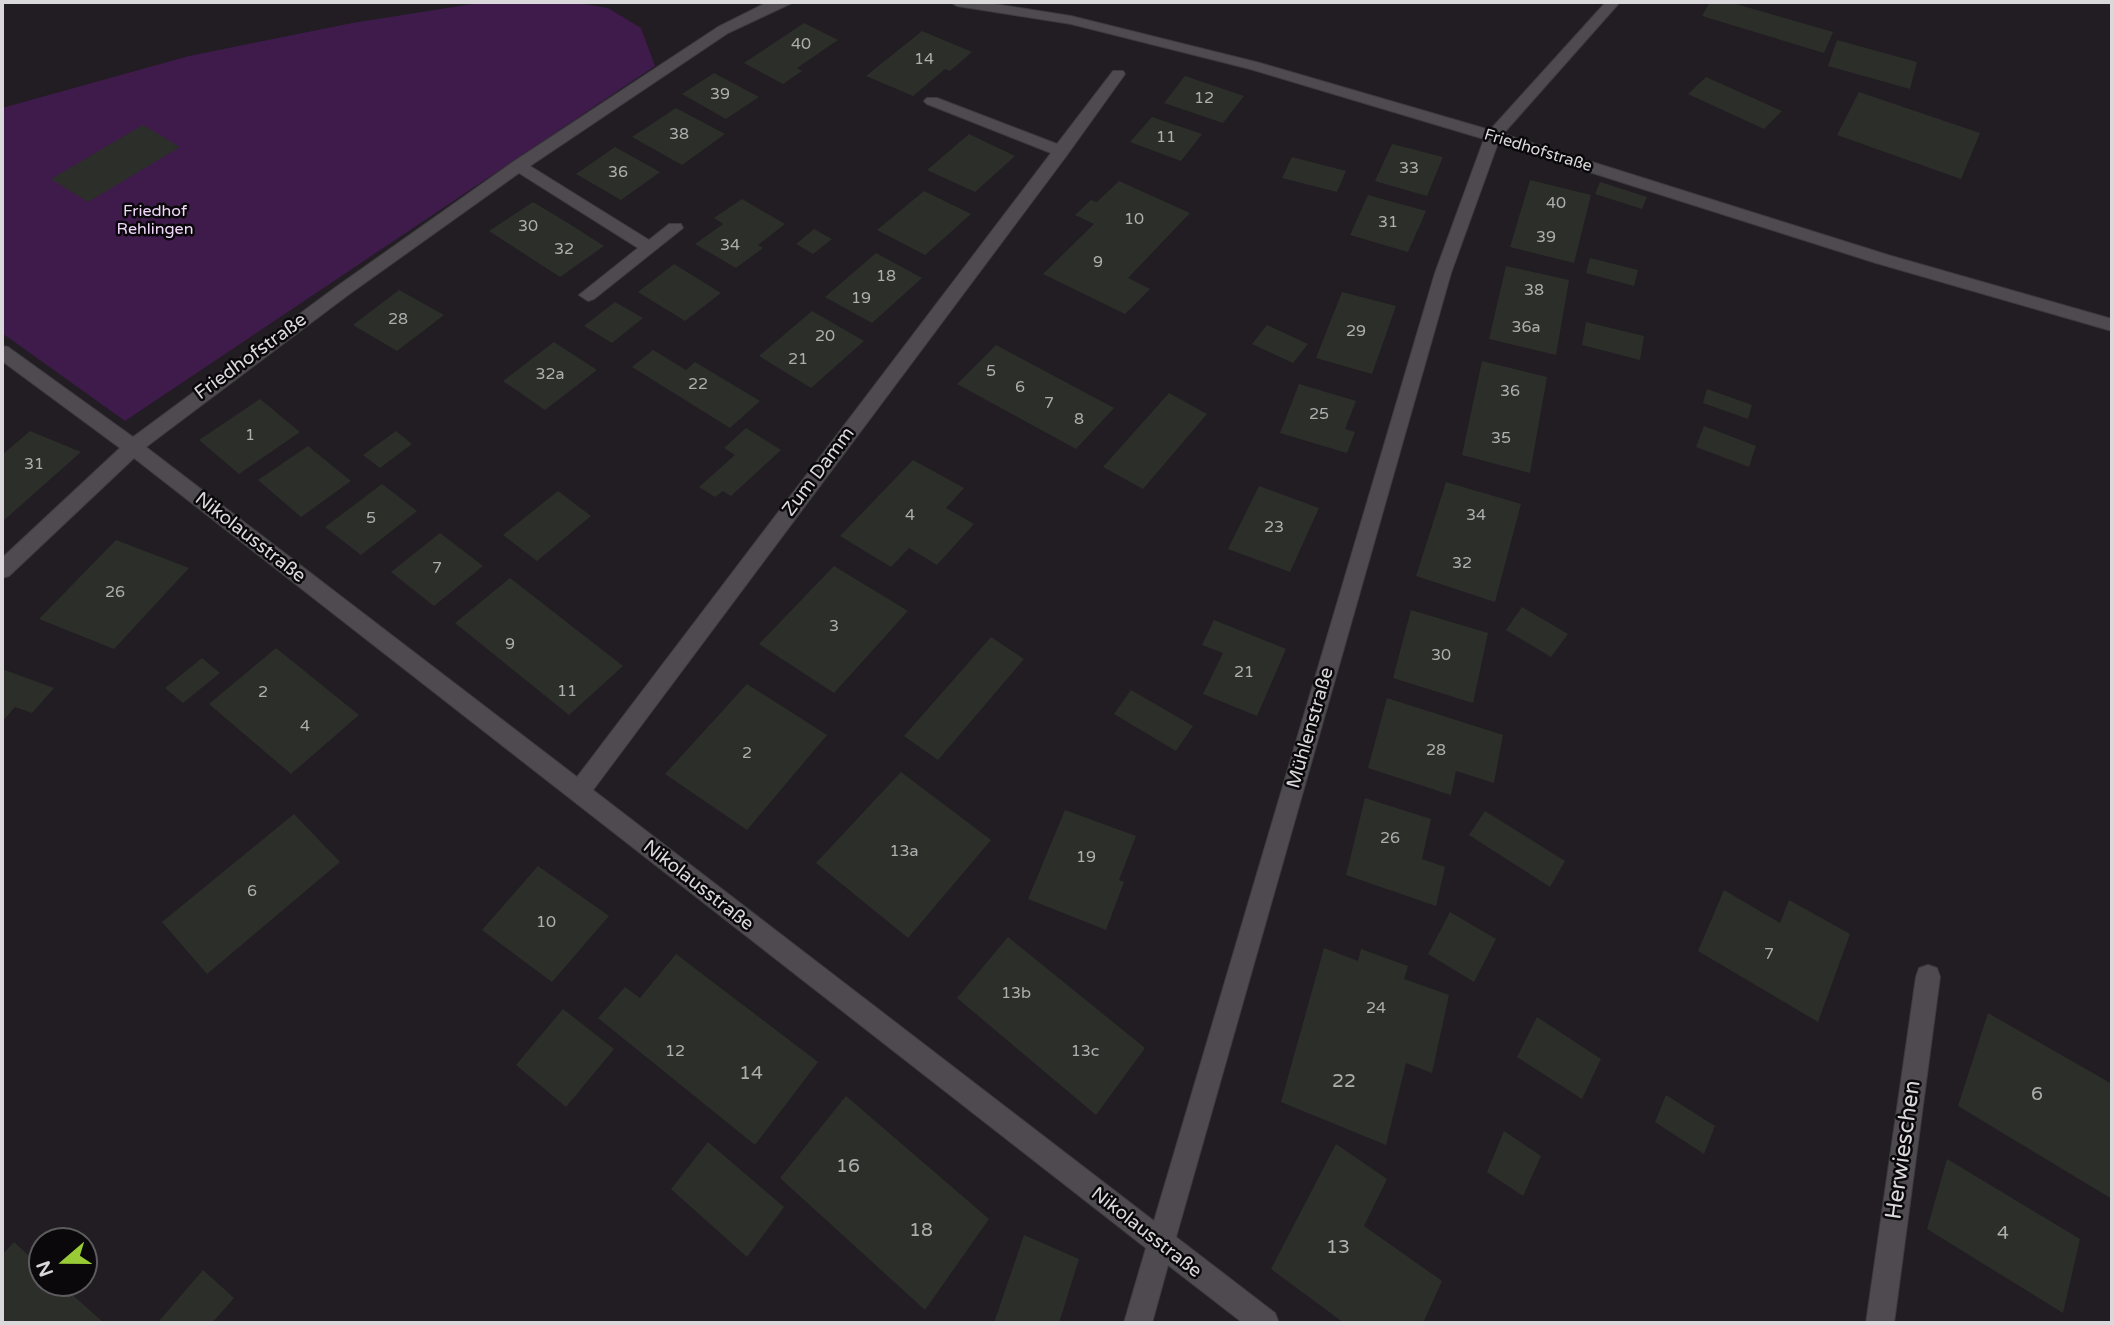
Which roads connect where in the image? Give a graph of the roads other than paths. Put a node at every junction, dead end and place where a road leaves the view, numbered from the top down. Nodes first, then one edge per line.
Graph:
1 (787, 2) edge
2 (957, 2) edge
3 (1614, 2) edge
4 (1118, 74) dead end
5 (932, 101) dead end
6 (1493, 136) junction
7 (1061, 151) junction
8 (519, 166) junction
9 (675, 228) dead end
10 (650, 248) junction
11 (588, 295) dead end
12 (2112, 325) edge
13 (2, 352) edge
14 (132, 447) junction
15 (2, 570) edge
16 (578, 793) junction
17 (1928, 977) dead end
18 (1162, 1246) junction
19 (1138, 1323) edge
20 (1265, 1323) edge
21 (1880, 1323) edge

1 - 8 street, Friedhofstraße
2 - 6 street, Friedhofstraße
3 - 6 street, Mühlenstraße
4 - 7 street, Zum Damm
5 - 7 street
6 - 12 street, Friedhofstraße
6 - 18 street, Mühlenstraße
7 - 16 street, Zum Damm
8 - 10 street
8 - 14 street, Friedhofstraße
9 - 10 street
10 - 11 street
13 - 14 street, Nikolausstraße
14 - 15 street, Friedhofstraße
14 - 16 street, Nikolausstraße
16 - 18 street, Nikolausstraße
17 - 21 street, Herwieschen
18 - 19 street, Mühlenstraße
18 - 20 street, Nikolausstraße

